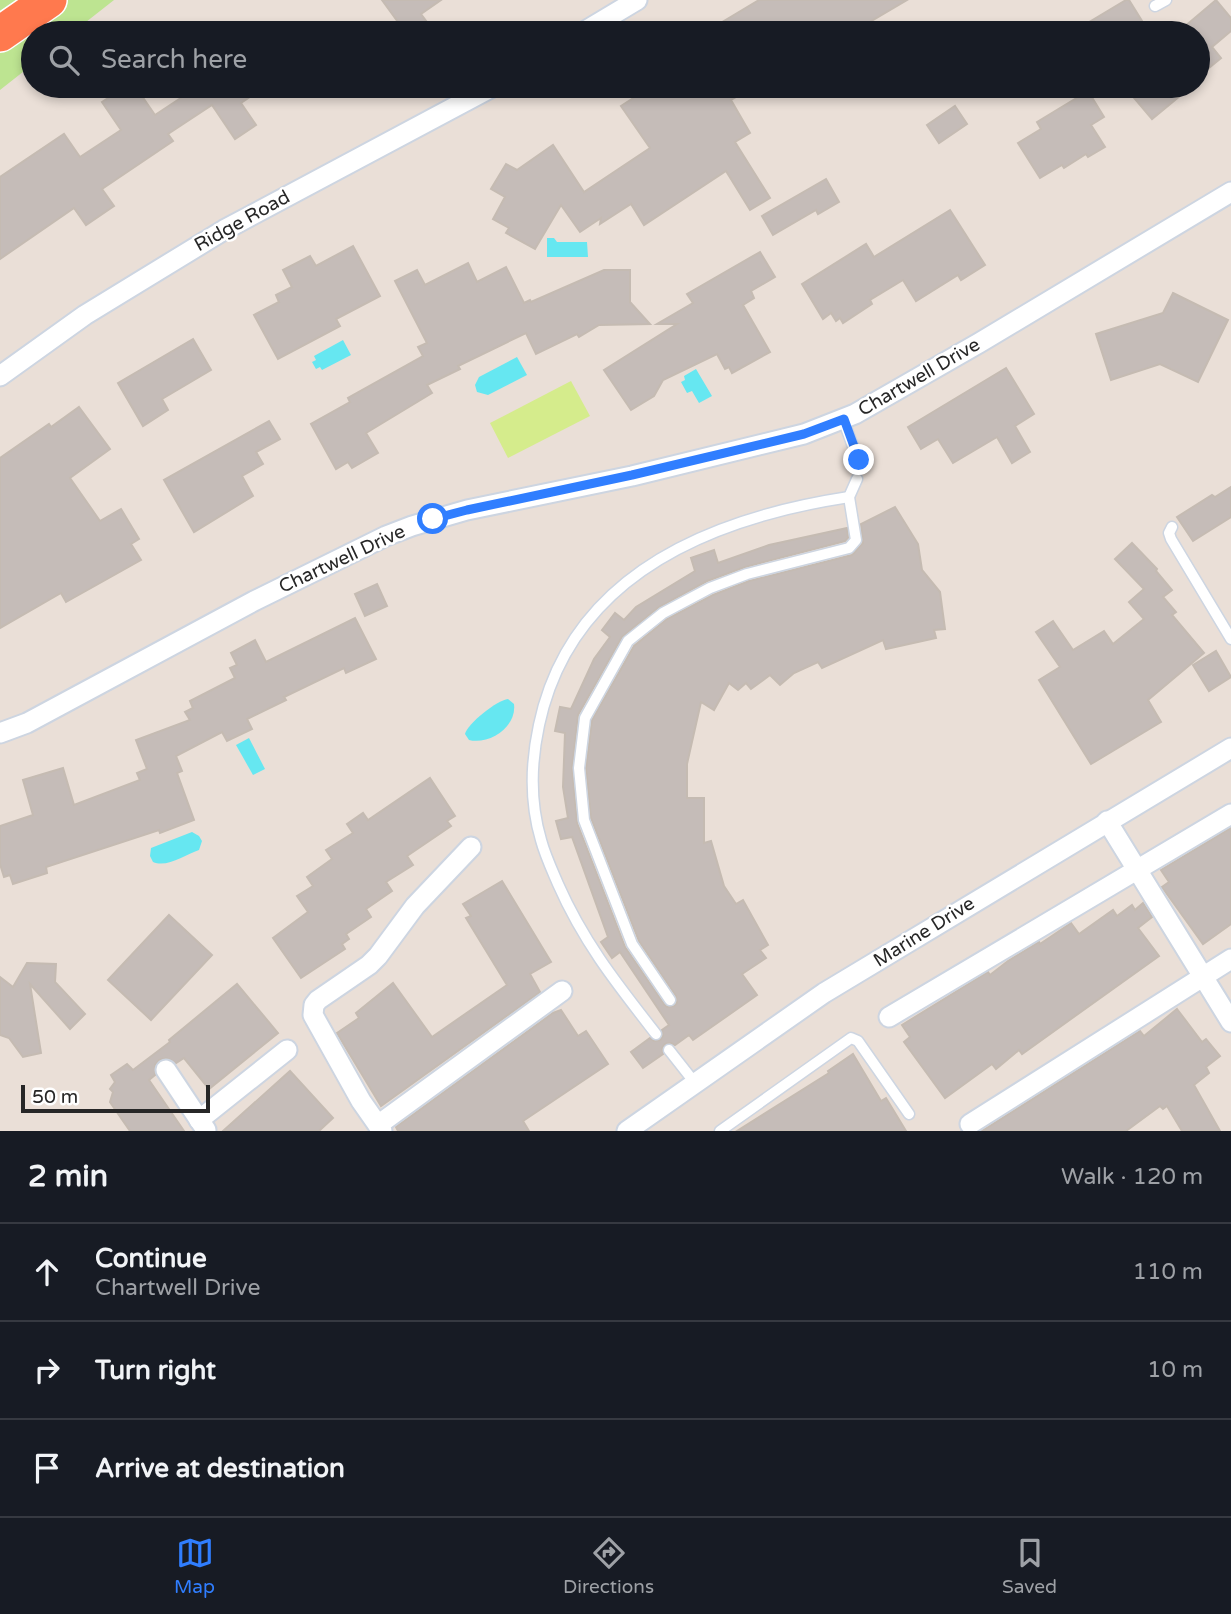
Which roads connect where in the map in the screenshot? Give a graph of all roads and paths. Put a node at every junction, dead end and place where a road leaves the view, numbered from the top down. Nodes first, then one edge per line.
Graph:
1 (49, 0) edge
2 (637, 0) edge
3 (1167, 0) edge
4 (1155, 6) dead end
5 (602, 21) edge
6 (0, 34) edge
7 (472, 98) edge
8 (1231, 192) edge
9 (0, 376) edge
10 (844, 419) junction
11 (859, 463) dead end
12 (858, 479) dead end
13 (849, 497) junction
14 (1172, 527) dead end
15 (1231, 639) edge
16 (0, 733) edge
17 (1231, 748) edge
18 (1231, 814) edge
19 (1107, 821) junction
20 (471, 847) dead end
21 (1137, 869) junction
22 (1231, 959) edge
23 (1203, 975) junction
24 (562, 991) dead end
25 (670, 1000) dead end
26 (889, 1017) dead end
27 (1231, 1022) edge
28 (656, 1034) dead end
29 (287, 1050) dead end
30 (669, 1050) dead end
31 (166, 1070) dead end
32 (695, 1083) junction
33 (909, 1114) dead end
34 (970, 1124) dead end
35 (203, 1126) edge
36 (380, 1128) edge
37 (627, 1131) edge
38 (720, 1131) edge

1 - 6 highway
2 - 5 street
3 - 4 lane
7 - 9 street, Ridge Road
8 - 10 street, Chartwell Drive
10 - 11 lane
10 - 16 street, Chartwell Drive
12 - 13 lane
13 - 25 lane
13 - 28 lane
14 - 15 lane
17 - 19 street, Marine Drive
18 - 21 street
19 - 21 street
19 - 32 street, Marine Drive
20 - 36 street
21 - 23 street
21 - 26 street
22 - 23 street
23 - 27 street
23 - 34 street
24 - 36 street
29 - 35 street
30 - 32 lane
31 - 35 street
32 - 37 street, Marine Drive
33 - 38 lane

